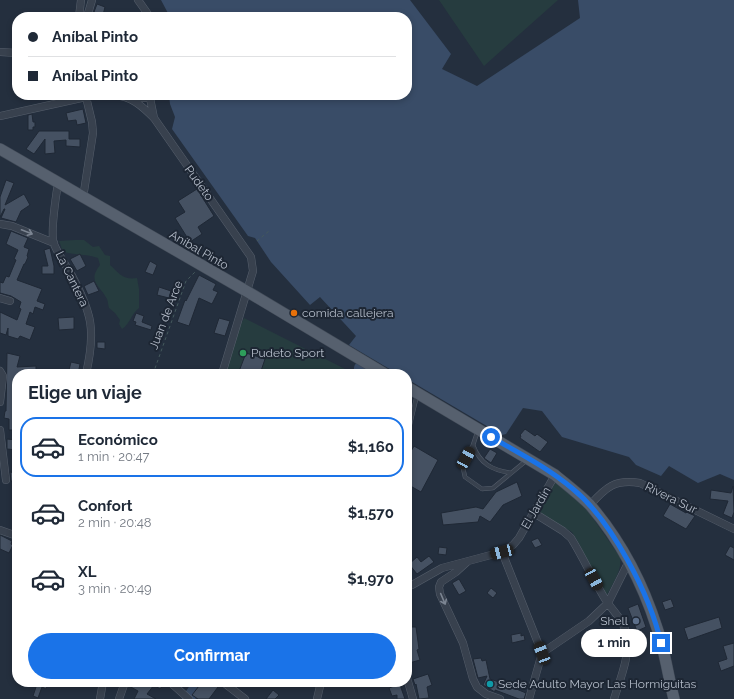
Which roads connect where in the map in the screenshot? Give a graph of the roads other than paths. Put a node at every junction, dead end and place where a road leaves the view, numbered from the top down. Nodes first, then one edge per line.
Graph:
1 (81, 0) edge
2 (92, 0) edge
3 (138, 0) edge
4 (80, 12) edge
5 (88, 12) edge
6 (146, 12) edge
7 (0, 52) edge
8 (12, 53) edge
9 (72, 100) edge
10 (87, 100) edge
11 (132, 100) edge
12 (151, 100) edge
13 (0, 116) edge
14 (154, 118) junction
15 (0, 149) edge
16 (58, 183) junction
17 (83, 198) junction
18 (0, 224) edge
19 (54, 243) junction
20 (248, 292) junction
21 (0, 298) edge
22 (10, 301) dead end
23 (87, 369) edge
24 (224, 369) edge
25 (377, 369) edge
26 (0, 371) edge
27 (412, 390) edge
28 (417, 393) junction
29 (0, 402) edge
30 (412, 415) edge
31 (478, 429) junction
32 (0, 430) edge
33 (473, 446) junction
34 (1, 450) edge
35 (528, 459) junction
36 (512, 473) junction
37 (555, 475) junction
38 (6, 480) dead end
39 (590, 505) junction
40 (534, 513) junction
41 (734, 529) edge
42 (0, 530) edge
43 (12, 534) edge
44 (502, 552) junction
45 (469, 560) junction
46 (628, 563) junction
47 (412, 585) edge
48 (608, 603) junction
49 (542, 653) junction
50 (102, 687) edge
51 (123, 687) edge
52 (176, 687) edge
53 (230, 687) edge
54 (320, 687) edge
55 (410, 687) edge
56 (187, 697) edge
57 (100, 699) edge
58 (119, 699) edge
59 (246, 699) edge
60 (317, 699) edge
61 (413, 699) edge
62 (500, 699) edge
63 (529, 699) edge
64 (614, 699) edge
65 (674, 699) edge

1 - 4 street
2 - 5 street
3 - 6 street
7 - 8 street
9 - 13 street
10 - 17 street
11 - 14 street, Pudeto
12 - 14 street
14 - 20 street, Pudeto
15 - 16 main road, Aníbal Pinto
16 - 17 main road, Aníbal Pinto
16 - 19 street, La Cantera
17 - 20 main road, Aníbal Pinto
18 -> 19 street
19 - 23 street, La Cantera
20 - 24 street, Pudeto
20 - 25 main road, Aníbal Pinto
21 - 22 street
26 - 29 street
27 - 28 main road
28 - 30 lane
28 - 31 main road
31 - 33 lane
31 - 35 main road
32 - 34 street
33 - 36 lane
33 - 36 lane
34 - 38 street
35 - 36 lane
35 - 37 main road
37 - 39 main road
37 - 40 street, El Jardín
39 - 41 street, Rivera Sur
39 - 46 main road
40 - 44 street, El Jardín
40 - 48 street
42 - 43 street
44 - 45 street, El Jardín
44 - 49 street
45 - 47 street, El Jardín
45 -> 62 street
46 - 48 street
46 - 65 main road
48 - 49 street
48 - 64 street
49 - 63 street
50 - 57 street
51 - 58 street
52 - 56 street
53 - 59 street
54 - 60 street
55 - 61 street

